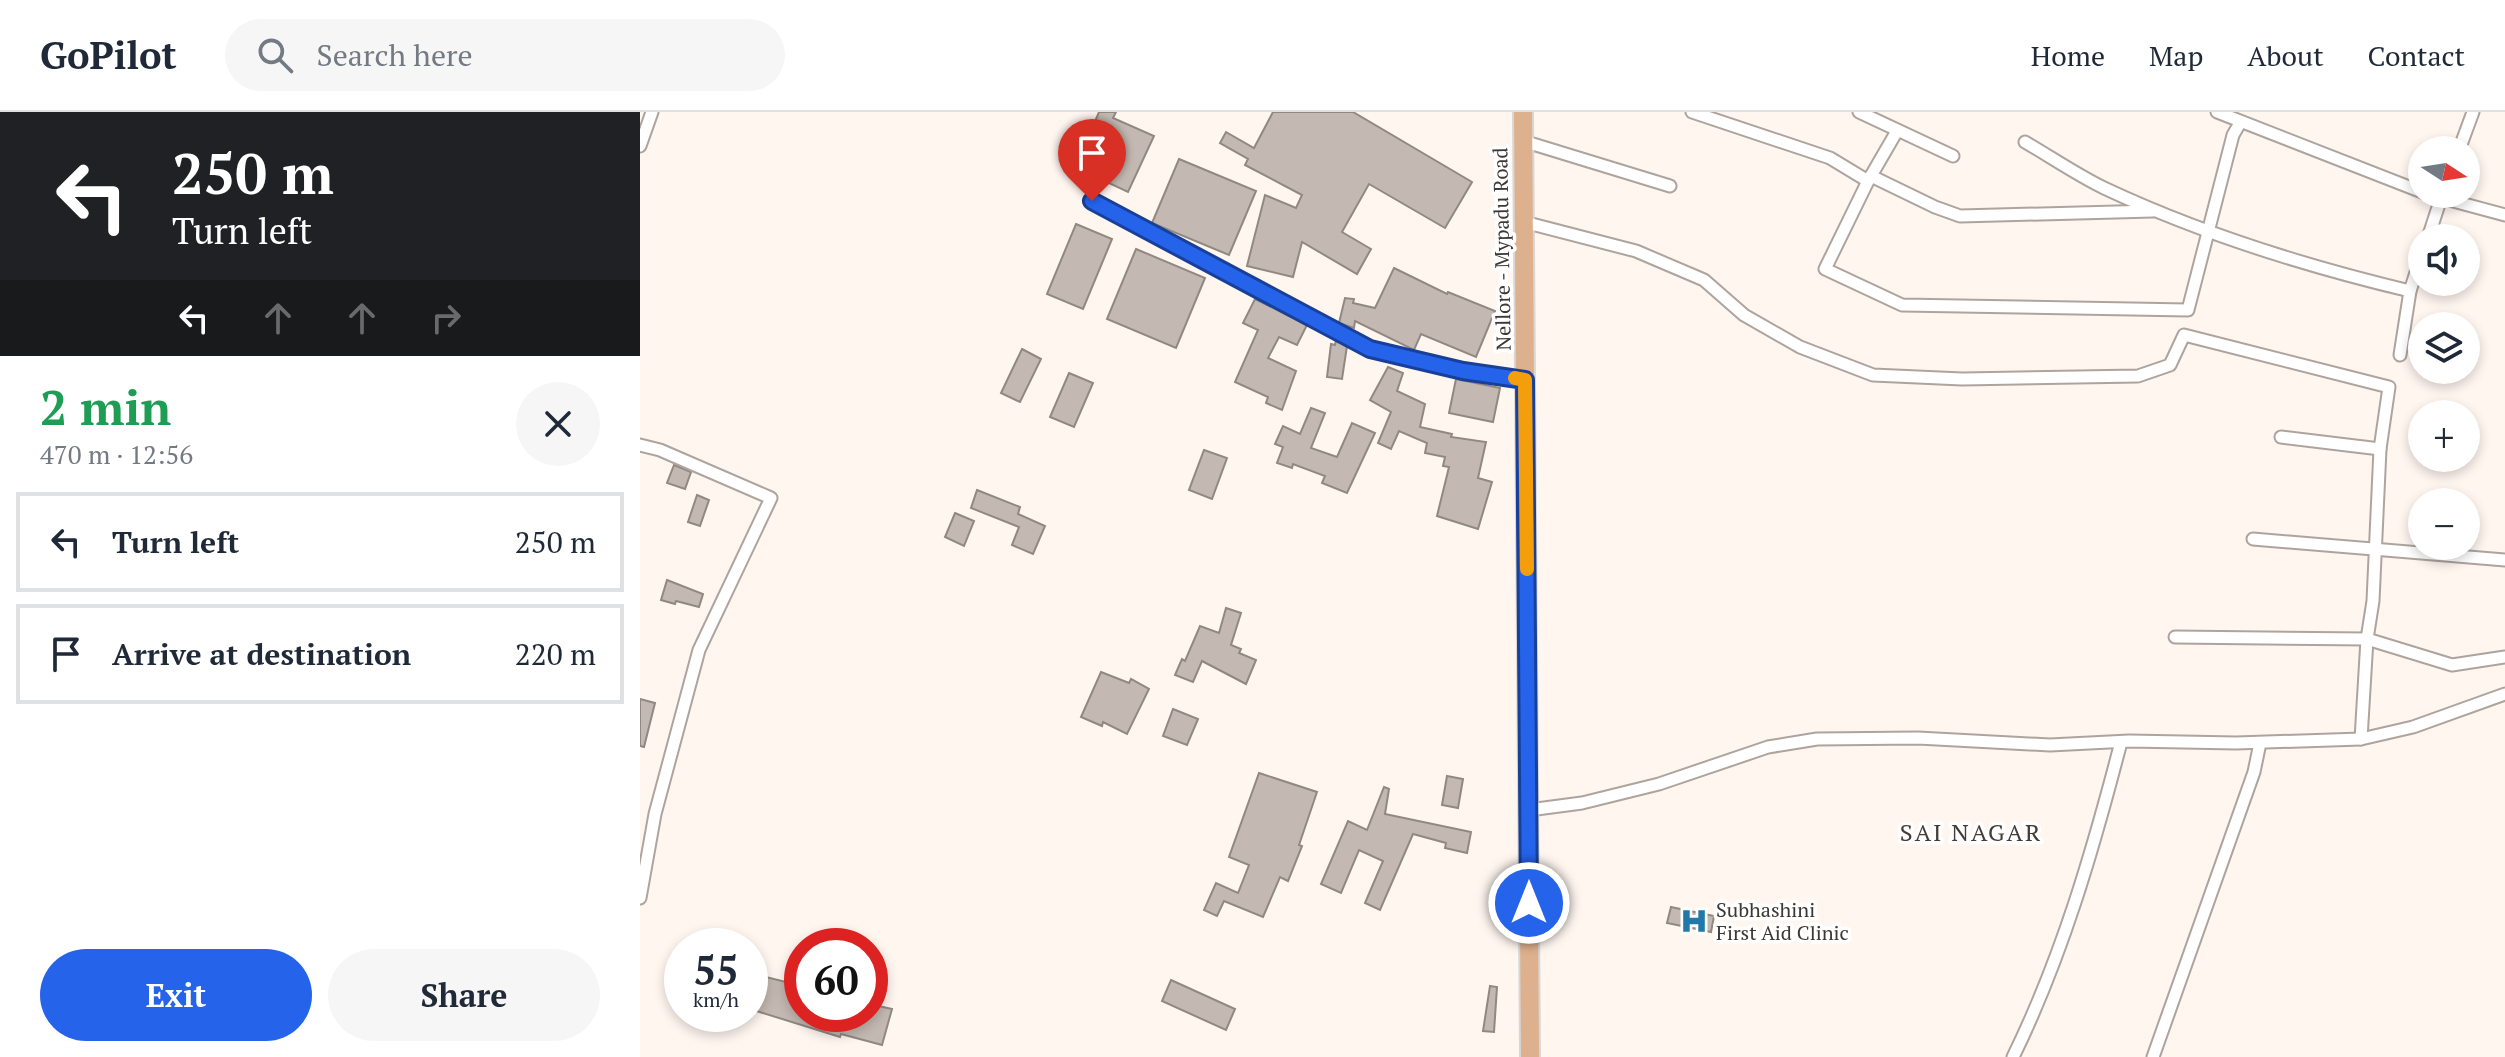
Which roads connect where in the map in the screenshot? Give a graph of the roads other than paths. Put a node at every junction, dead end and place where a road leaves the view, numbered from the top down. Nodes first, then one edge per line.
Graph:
1 (652, 112) edge
2 (1523, 112) edge
3 (1692, 112) edge
4 (1859, 112) edge
5 (2217, 112) edge
6 (2473, 112) edge
7 (2240, 123) junction
8 (1897, 131) junction
9 (2464, 136) edge
10 (1523, 141) junction
11 (2025, 142) dead end
12 (640, 146) edge
13 (1953, 156) dead end
14 (1869, 179) junction
15 (1670, 186) dead end
16 (2408, 187) edge
17 (1092, 201) dead end
18 (2480, 208) edge
19 (2158, 211) junction
20 (2505, 215) edge
21 (1524, 222) junction
22 (2207, 232) junction
23 (2408, 291) edge
24 (2409, 296) edge
25 (2400, 355) dead end
26 (1525, 380) junction
27 (2281, 437) dead end
28 (640, 445) edge
29 (2380, 449) junction
30 (2253, 539) dead end
31 (2375, 547) junction
32 (2505, 560) edge
33 (2175, 637) dead end
34 (2367, 639) junction
35 (2505, 657) edge
36 (2505, 694) edge
37 (2361, 739) junction
38 (2121, 742) junction
39 (2260, 743) junction
40 (1529, 810) junction
41 (640, 898) edge
42 (1530, 1057) edge
43 (2013, 1057) edge
44 (2153, 1057) edge

1 - 12 street
2 - 10 main road, Nellore - Mypadu Road
3 - 14 street
4 - 8 street
5 - 7 street
6 - 9 street
7 - 16 street
7 - 22 street
8 - 13 street
8 - 14 street
10 - 15 street
10 - 21 main road, Nellore - Mypadu Road
11 - 19 street
14 - 19 street
14 - 22 street
17 - 26 street
18 - 20 street
19 - 22 street
21 - 26 main road, Nellore - Mypadu Road
21 - 29 street
22 - 23 street
24 - 25 street
26 - 40 main road, Nellore - Mypadu Road
27 - 29 street
28 - 41 street
29 - 31 street
30 - 31 street
31 - 32 street
31 - 34 street
33 - 34 street
34 - 35 street
34 - 37 street
36 - 37 street
37 - 39 street
38 - 39 street
38 - 40 street
38 - 43 street
39 - 44 street
40 - 42 main road, Nellore - Mypadu Road

